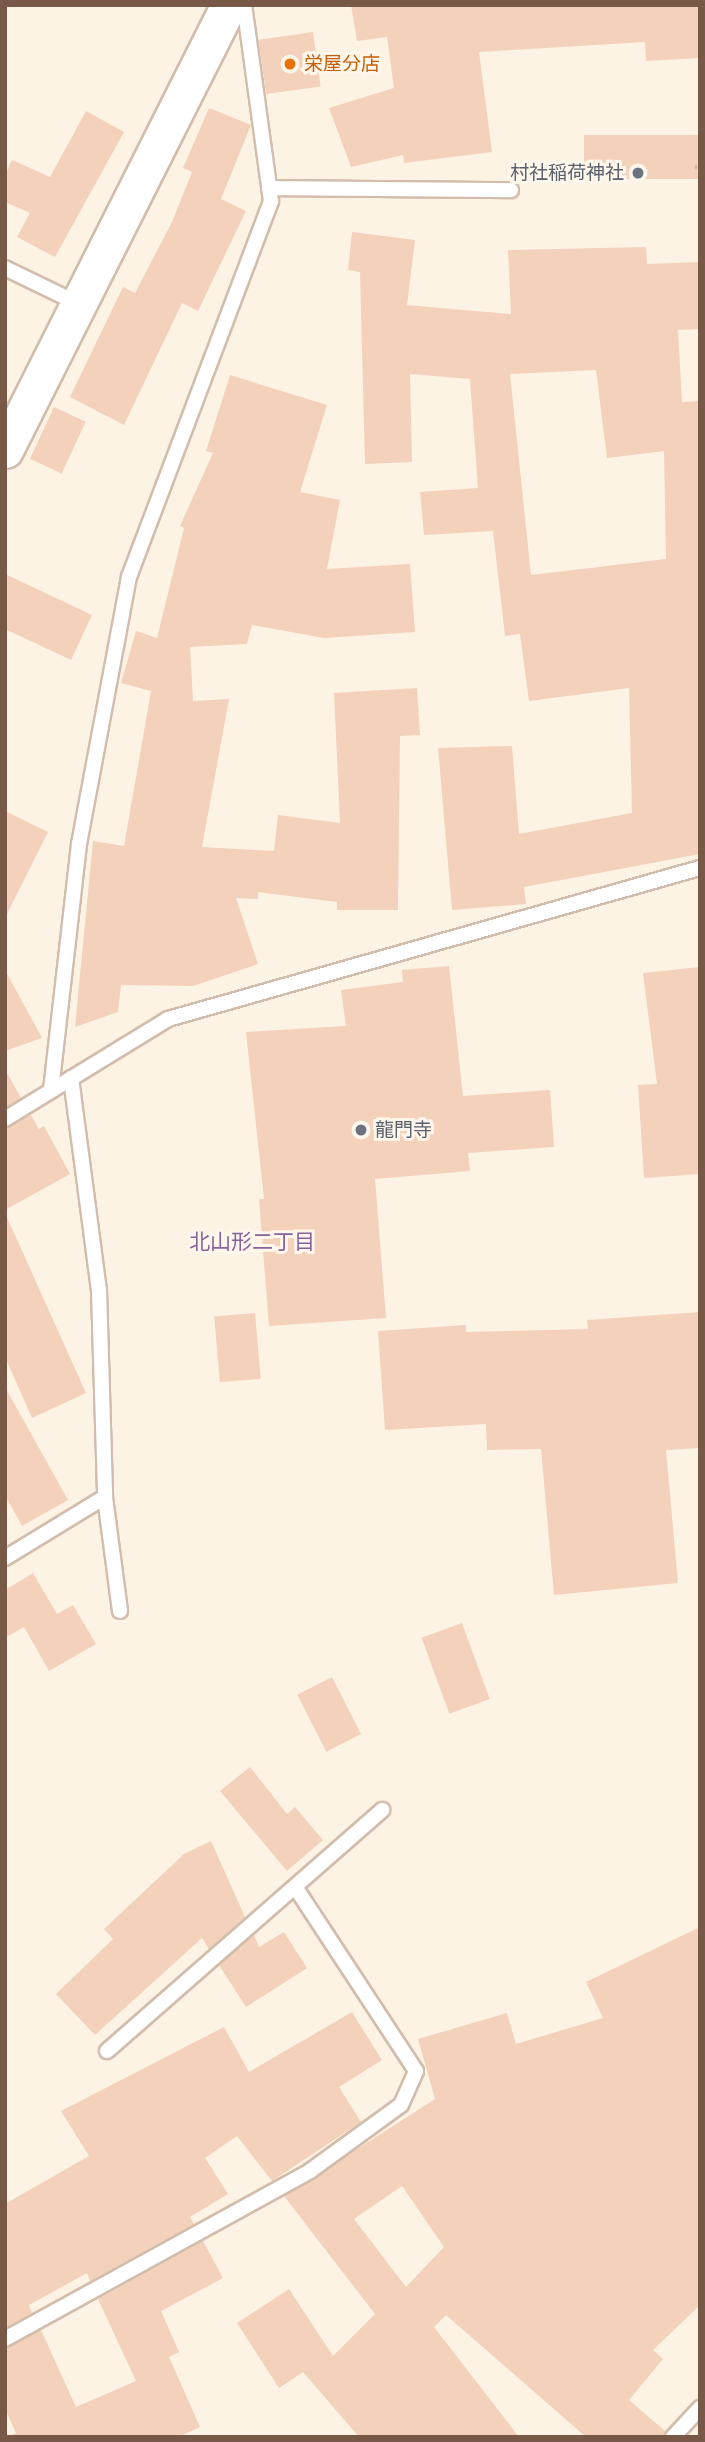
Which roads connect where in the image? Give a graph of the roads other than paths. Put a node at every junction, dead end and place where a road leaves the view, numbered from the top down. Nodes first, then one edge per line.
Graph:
1 (229, 5) edge
2 (244, 5) edge
3 (269, 188) junction
4 (510, 190) dead end
5 (5, 268) edge
6 (81, 305) junction
7 (5, 450) edge
8 (700, 868) edge
9 (71, 1078) junction
10 (51, 1090) junction
11 (5, 1119) edge
12 (105, 1497) junction
13 (5, 1558) edge
14 (120, 1611) dead end
15 (382, 1810) dead end
16 (296, 1888) junction
17 (107, 2051) dead end
18 (5, 2339) edge
19 (700, 2408) edge
20 (673, 2437) edge

1 - 6 street
2 - 3 lane
3 - 4 lane
3 - 10 lane
5 - 6 lane
6 - 7 street
8 - 9 lane
9 - 10 lane
9 - 12 lane
10 - 11 lane
12 - 13 lane
12 - 14 lane
15 - 16 lane
16 - 17 lane
16 - 18 lane
19 - 20 lane

